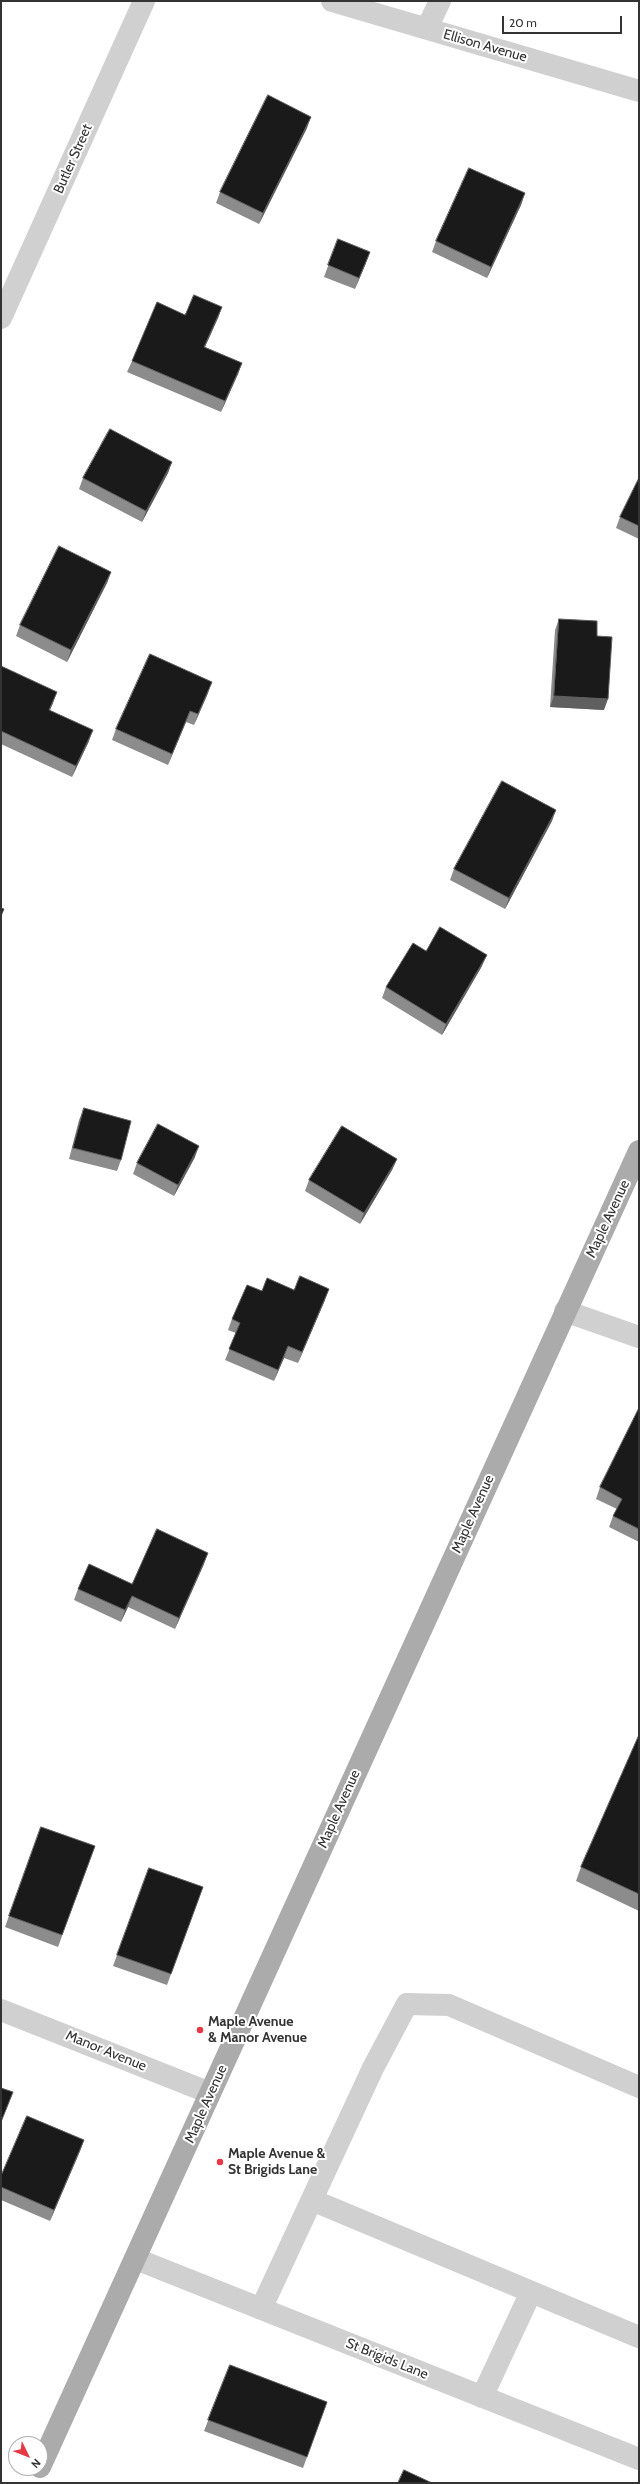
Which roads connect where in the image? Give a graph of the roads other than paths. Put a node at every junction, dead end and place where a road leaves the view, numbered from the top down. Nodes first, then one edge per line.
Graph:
1 (144, 1) edge
2 (332, 1) edge
3 (440, 1) edge
4 (427, 28) junction
5 (639, 91) edge
6 (1, 318) edge
7 (639, 1151) edge
8 (566, 1311) junction
9 (639, 1336) edge
10 (1, 2010) edge
11 (639, 2087) edge
12 (210, 2093) junction
13 (312, 2200) junction
14 (136, 2259) junction
15 (531, 2292) junction
16 (261, 2309) junction
17 (639, 2337) edge
18 (482, 2397) junction
19 (48, 2451) edge
20 (639, 2459) edge

1 - 6 street, Butler Street
2 - 4 street, Ellison Avenue
3 - 4 street
4 - 5 street, Ellison Avenue
7 - 8 main road, Maple Avenue
8 - 9 street
8 - 12 main road, Maple Avenue
10 - 12 street, Manor Avenue
11 - 13 street
12 - 14 main road, Maple Avenue
13 - 15 street
13 - 16 street
14 - 16 street, St Brigids Lane
14 - 19 main road, Maple Avenue
15 - 17 street
15 - 18 street
16 - 18 street, St Brigids Lane
18 - 20 street, St Brigids Lane

